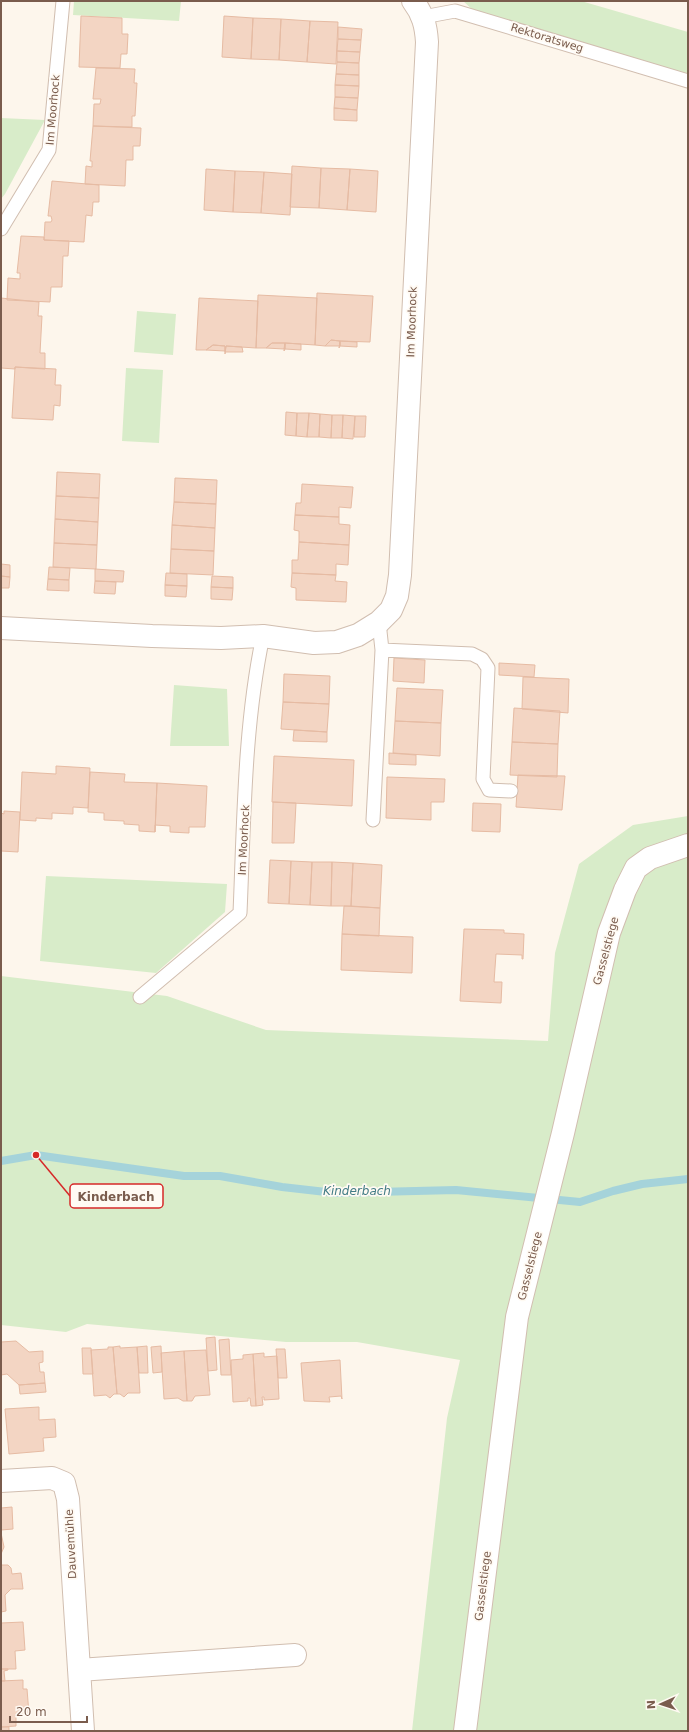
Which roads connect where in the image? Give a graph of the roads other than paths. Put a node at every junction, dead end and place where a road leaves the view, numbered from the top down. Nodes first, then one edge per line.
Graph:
1 (63, 1) edge
2 (418, 9) edge
3 (688, 81) edge
4 (1, 229) edge
5 (379, 622) junction
6 (1, 628) edge
7 (262, 636) junction
8 (382, 650) junction
9 (511, 791) dead end
10 (373, 820) dead end
11 (688, 845) edge
12 (140, 997) dead end
13 (1, 1481) edge
14 (295, 1655) dead end
15 (79, 1670) junction
16 (83, 1731) edge
17 (465, 1731) edge

1 - 4 lane, Im Moorhock
2 - 3 lane, Rektoratsweg
2 - 5 street, Im Moorhock
5 - 7 street, Im Moorhock
5 - 8 lane
6 - 7 street, Im Moorhock
7 - 12 lane, Im Moorhock
8 - 9 lane
8 - 10 lane
11 - 17 street, Gasselstiege
13 - 15 street, Dauvemühle
14 - 15 street
15 - 16 street, Dauvemühle

